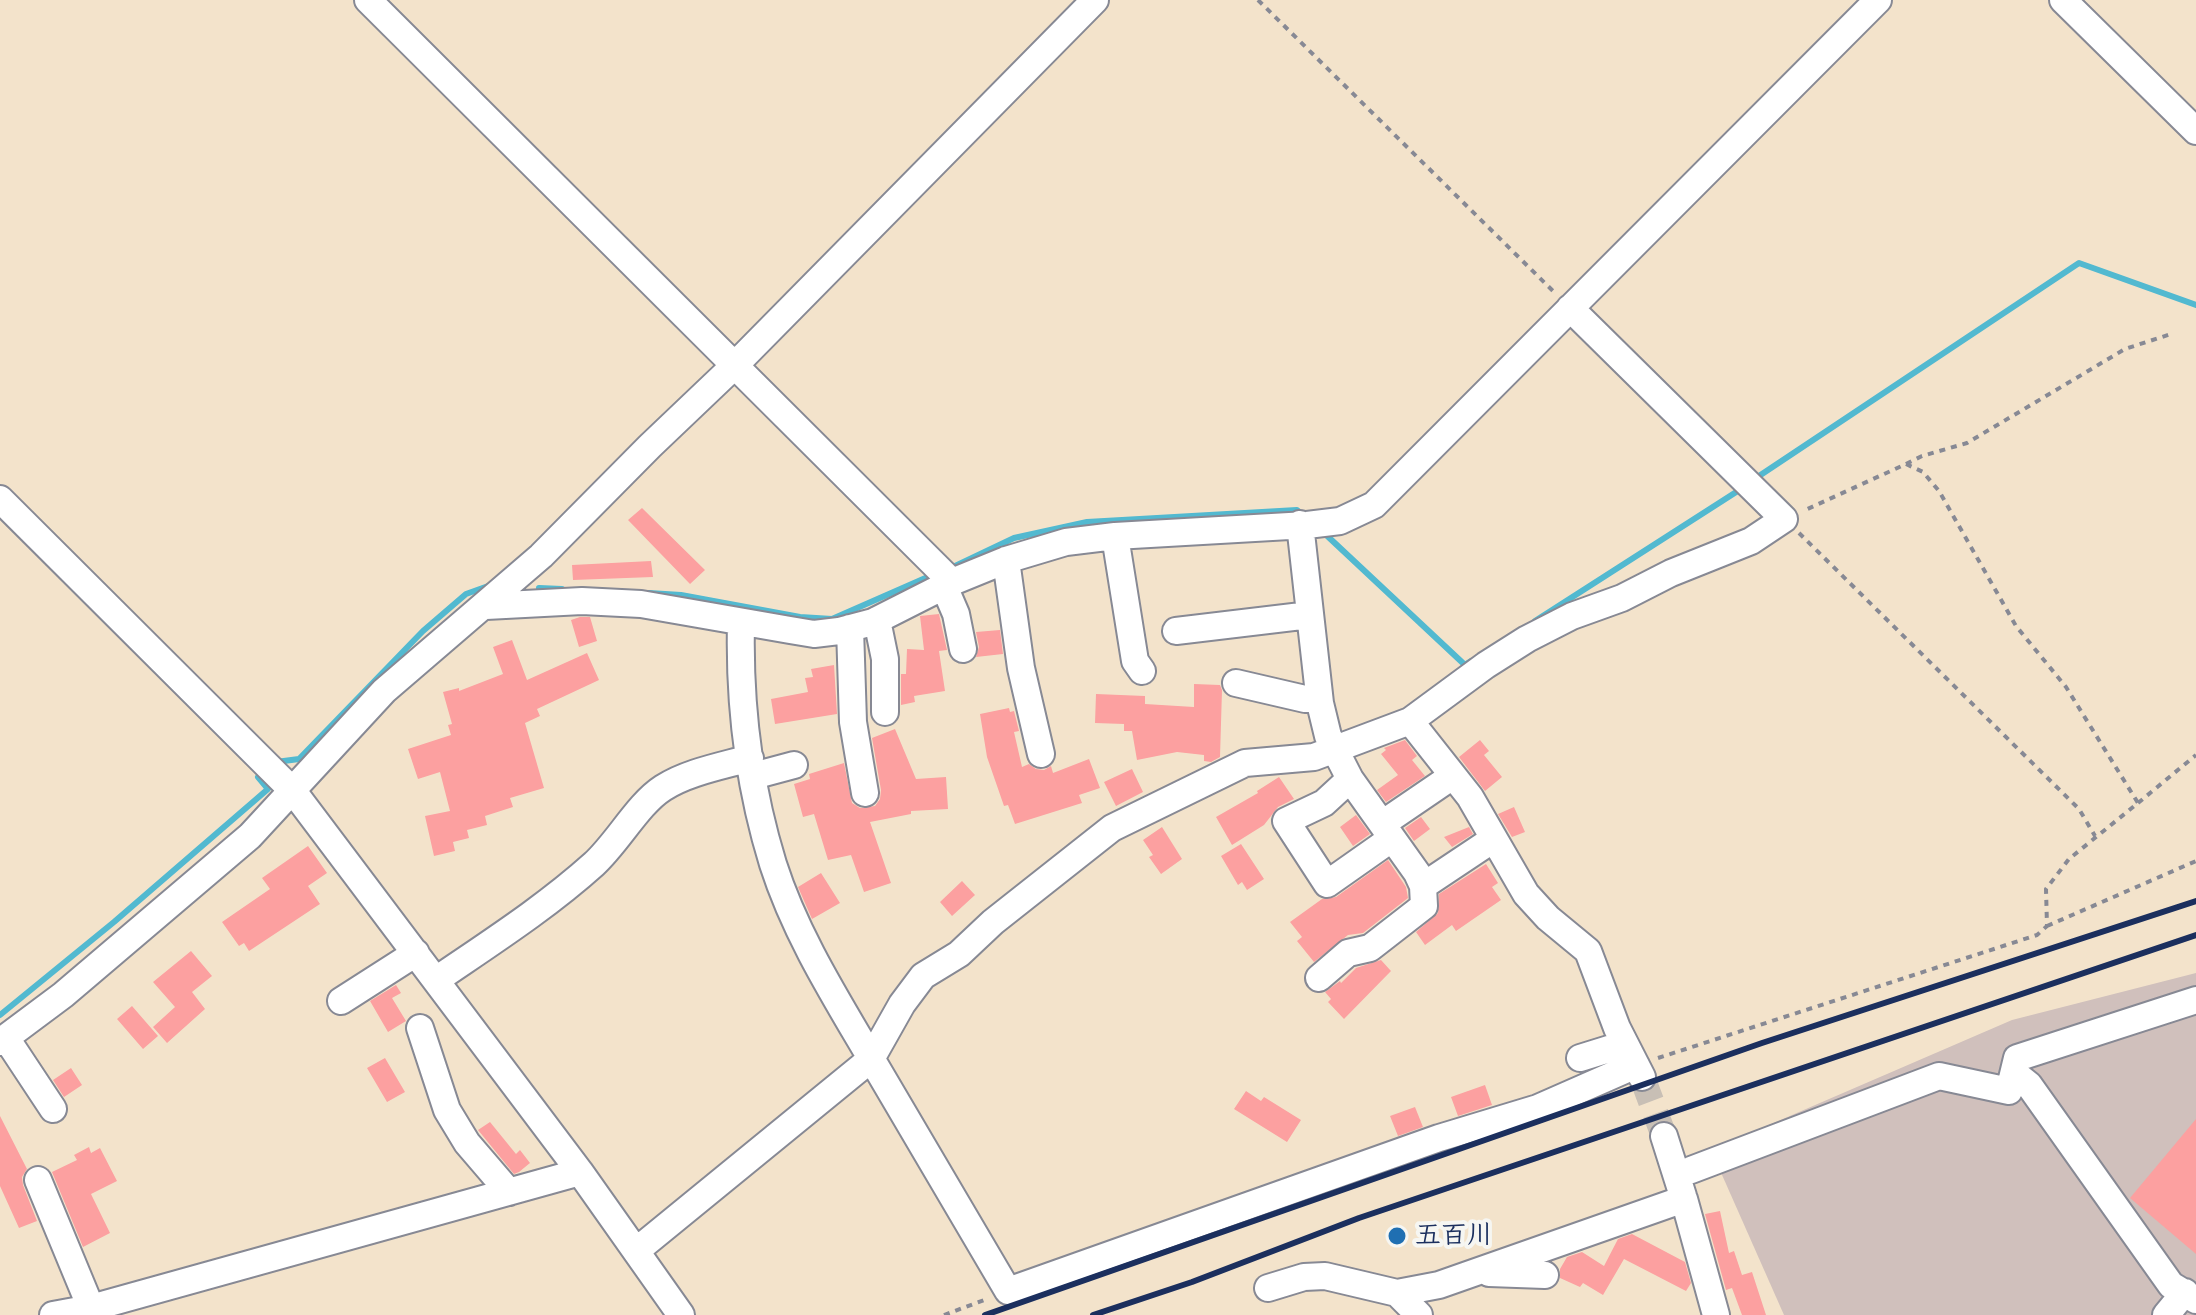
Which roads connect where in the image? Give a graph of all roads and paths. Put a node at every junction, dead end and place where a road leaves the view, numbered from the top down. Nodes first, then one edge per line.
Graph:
1 (368, 0) edge
2 (1095, 0) edge
3 (1258, 0) edge
4 (1878, 0) edge
5 (2063, 0) edge
6 (2196, 131) edge
7 (1570, 308) junction
8 (2171, 334) dead end
9 (734, 366) junction
10 (1906, 464) junction
11 (0, 499) edge
12 (1784, 519) junction
13 (1303, 525) junction
14 (1115, 536) junction
15 (1006, 560) junction
16 (948, 584) junction
17 (486, 606) junction
18 (1310, 615) junction
19 (877, 620) junction
20 (741, 623) junction
21 (850, 628) junction
22 (1176, 631) dead end
23 (963, 649) dead end
24 (1142, 671) dead end
25 (1236, 683) dead end
26 (1319, 698) junction
27 (885, 712) dead end
28 (1410, 721) junction
29 (1334, 749) junction
30 (1041, 754) dead end
31 (2196, 755) edge
32 (794, 765) dead end
33 (751, 767) junction
34 (1451, 777) junction
35 (1350, 779) junction
36 (293, 791) junction
37 (865, 793) dead end
38 (2138, 803) junction
39 (1386, 832) junction
40 (2095, 836) junction
41 (1492, 840) junction
42 (2196, 861) edge
43 (1423, 886) junction
44 (2047, 926) junction
45 (416, 953) junction
46 (1319, 978) dead end
47 (436, 980) junction
48 (2196, 1000) edge
49 (341, 1001) dead end
50 (420, 1028) dead end
51 (3, 1040) edge
52 (1580, 1058) dead end
53 (871, 1059) junction
54 (1634, 1062) junction
55 (2014, 1073) junction
56 (53, 1109) dead end
57 (1664, 1136) tunnel mouth
58 (1691, 1170) dead end
59 (580, 1172) junction
60 (38, 1180) dead end
61 (509, 1192) junction
62 (1684, 1199) junction
63 (636, 1251) junction
64 (1479, 1271) junction
65 (1545, 1275) dead end
66 (1268, 1288) dead end
67 (1008, 1291) junction
68 (1397, 1293) junction
69 (2190, 1296) edge
70 (91, 1308) junction
71 (53, 1315) edge
72 (681, 1315) edge
73 (944, 1315) edge
74 (1419, 1315) edge
75 (1716, 1315) edge
76 (2166, 1315) edge

1 - 9 street
2 - 9 street
3 - 7 path
4 - 7 street
5 - 6 street
7 - 12 street
7 - 13 street
8 - 10 path
9 - 16 street
9 - 17 street
10 - 12 path
10 - 38 path
11 - 36 street
12 - 28 street
12 - 40 path
13 - 14 street
13 - 18 street
14 - 15 street
14 - 24 street
15 - 16 street
15 - 30 street
16 - 19 street
16 - 23 street
17 - 20 street
17 - 36 street
18 - 22 street
18 - 26 street
19 - 21 street
19 - 27 street
20 - 21 street
20 - 33 street
21 - 37 street
25 - 26 street
26 - 29 street
28 - 29 street
28 - 34 street
29 - 35 street
29 - 53 street
31 - 38 path
32 - 33 street
33 - 47 street
33 - 53 street
34 - 39 street
34 - 41 street
35 - 39 street
35 - 39 street
36 - 45 street
36 - 51 street
38 - 40 path
39 - 43 street
40 - 44 path
41 - 43 street
41 - 54 street
42 - 44 path
43 - 46 street
44 - 54 path
45 - 47 street
45 - 49 street
47 - 59 street
48 - 55 street
50 - 61 street
51 - 56 street
52 - 54 street
53 - 63 street
53 - 67 street
54 - 67 street
55 - 58 street
55 - 69 street
57 - 62 street
59 - 61 street
59 - 63 street
60 - 70 street
61 - 70 street
62 - 64 street
62 - 75 street
63 - 72 street
64 - 65 street
64 - 68 street
66 - 68 street
67 - 73 path
68 - 74 street
69 - 76 street
70 - 71 street

